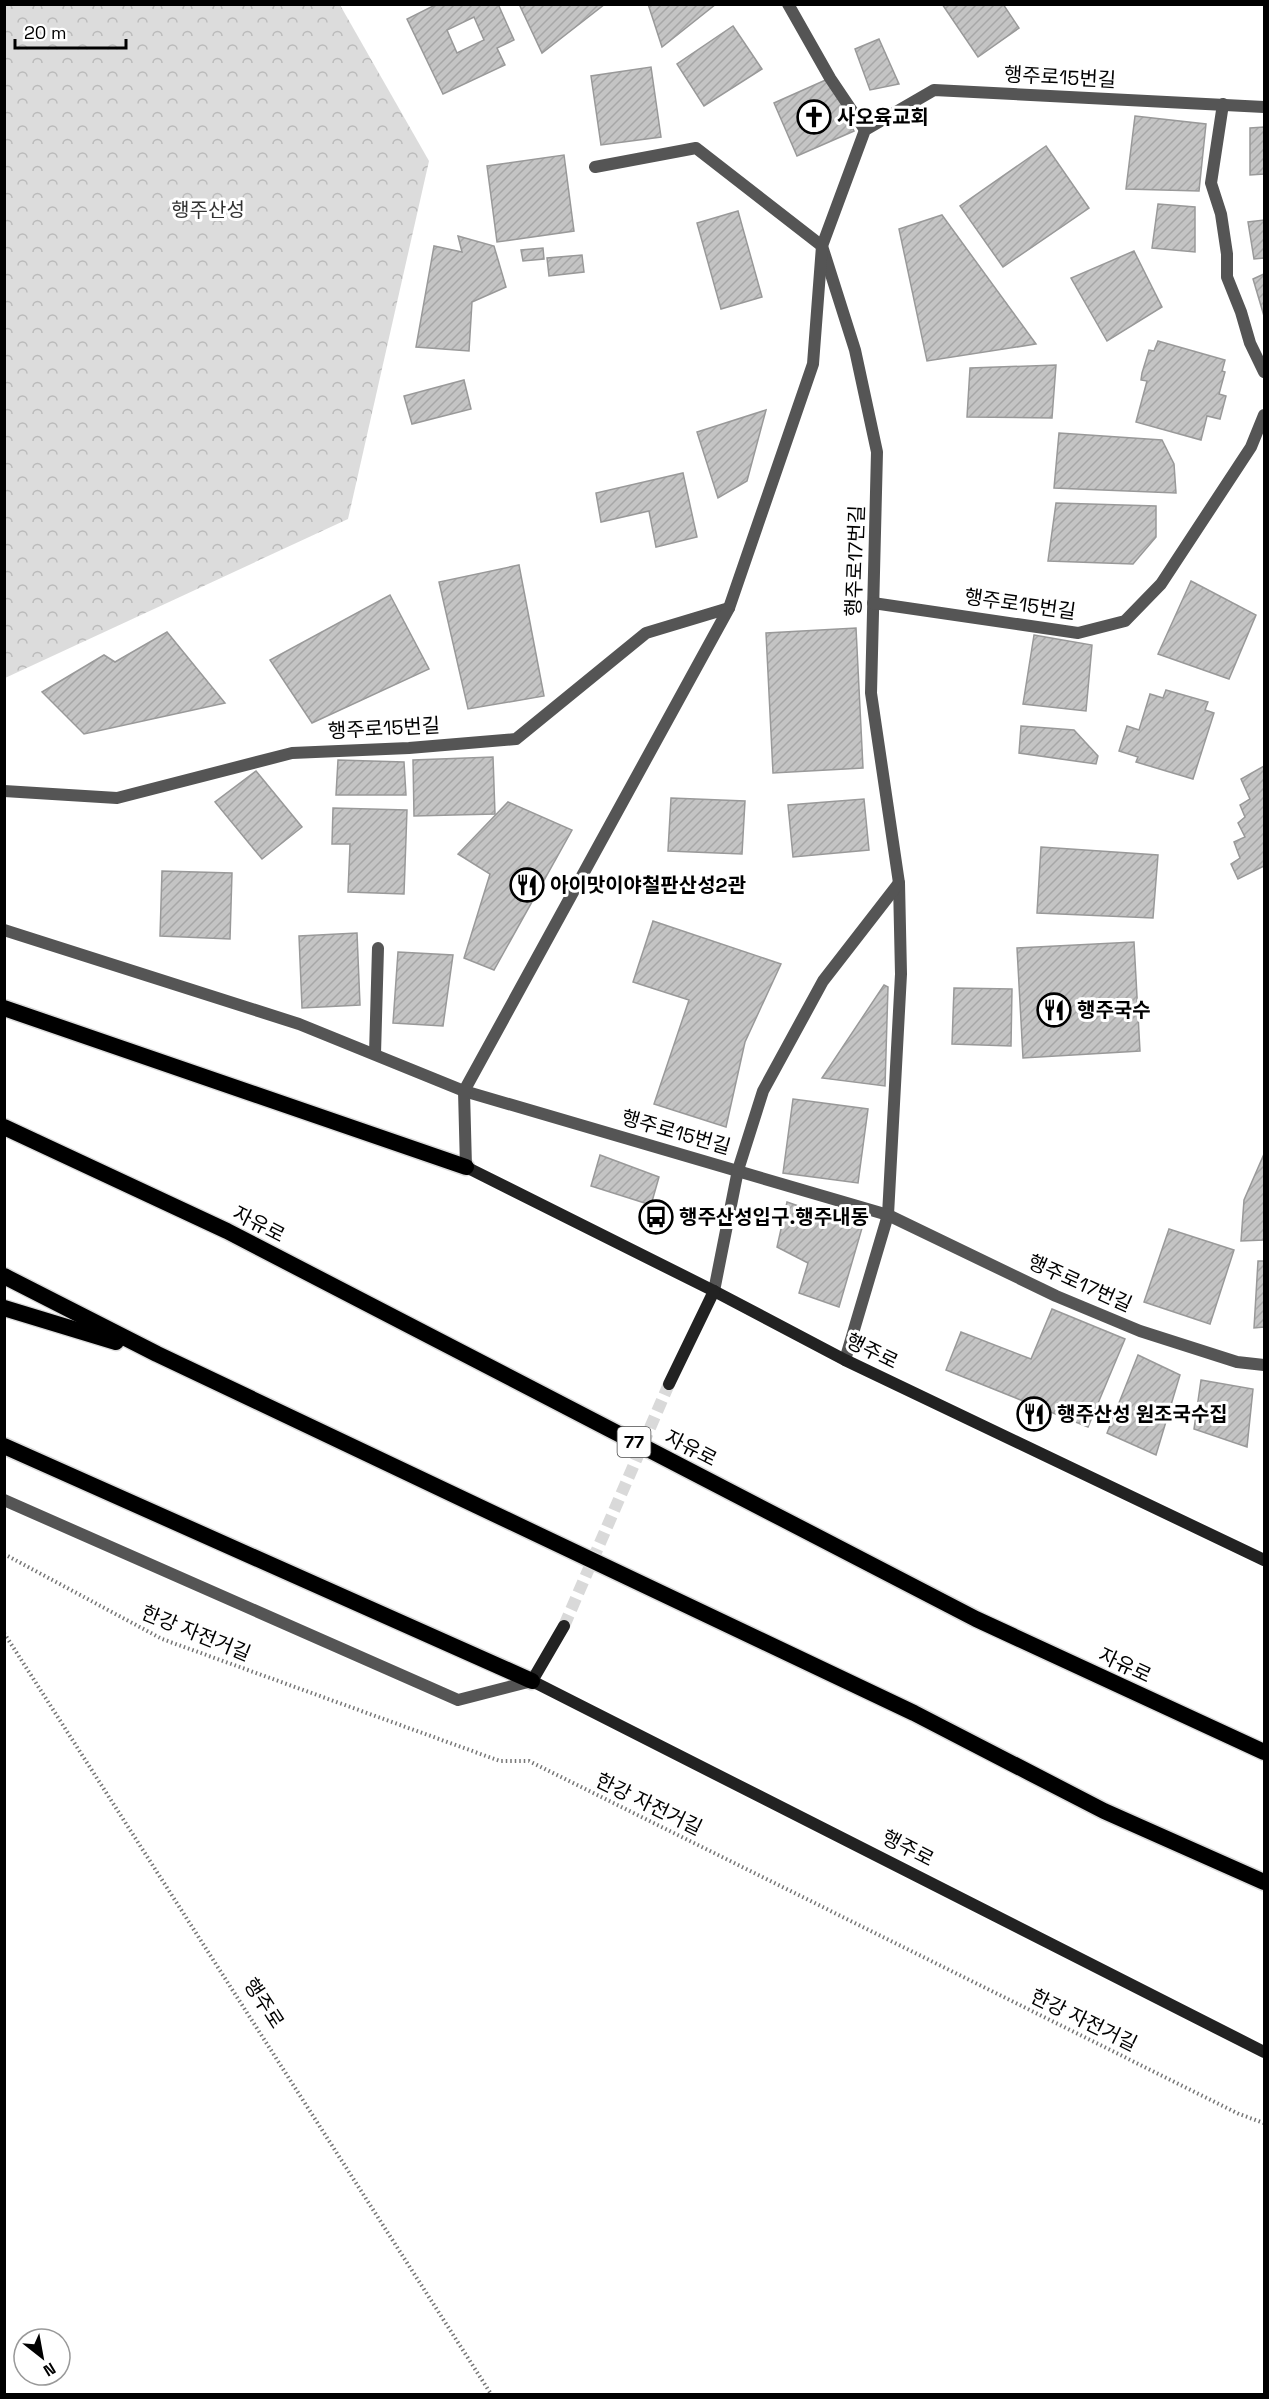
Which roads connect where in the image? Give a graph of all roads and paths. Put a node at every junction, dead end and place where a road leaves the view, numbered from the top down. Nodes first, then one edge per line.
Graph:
1 (788, 4) edge
2 (1223, 104) junction
3 (1264, 107) edge
4 (865, 130) junction
5 (595, 167) dead end
6 (822, 246) junction
7 (1264, 372) edge
8 (1264, 415) edge
9 (873, 603) junction
10 (729, 608) junction
11 (4, 791) edge
12 (899, 883) junction
13 (4, 930) edge
14 (378, 948) dead end
15 (4, 1008) edge
16 (375, 1054) junction
17 (464, 1091) junction
18 (4, 1127) edge
19 (466, 1167) junction
20 (738, 1170) junction
21 (888, 1215) junction
22 (4, 1275) edge
23 (714, 1291) junction
24 (4, 1308) edge
25 (157, 1354) junction
26 (845, 1360) junction
27 (1264, 1365) edge
28 (669, 1384) tunnel mouth
29 (4, 1446) edge
30 (4, 1500) edge
31 (4, 1554) edge
32 (1264, 1560) edge
33 (564, 1626) tunnel mouth
34 (4, 1633) edge
35 (532, 1681) junction
36 (1264, 1752) edge
37 (1264, 1882) edge
38 (1264, 2052) edge
39 (1264, 2123) edge
40 (491, 2394) edge

1 - 4 street
2 - 3 street, 행주로15번길
2 - 4 street, 행주로15번길
2 - 7 street
4 - 6 street
5 - 6 street
6 - 9 street, 행주로17번길
6 - 10 street
8 - 9 street, 행주로15번길
9 - 12 street, 행주로17번길
10 - 11 street, 행주로15번길
10 - 17 street
12 - 20 street
12 - 21 street, 행주로17번길
13 - 16 street, 행주로15번길
14 - 16 street
15 - 19 highway
16 - 17 street, 행주로15번길
17 - 19 street
17 - 20 street, 행주로15번길
18 - 36 highway, 자유로 / 77
19 - 23 main road, 행주로
20 - 21 street, 행주로17번길
20 - 23 street
21 - 26 street
21 - 27 street, 행주로17번길
22 - 25 highway
23 - 26 main road, 행주로
23 - 28 main road
24 - 25 highway
25 - 37 highway
26 - 32 main road, 행주로
29 - 35 highway
30 - 35 street
31 - 39 path, 한강 자전거길
33 - 35 main road
34 - 40 path, 행주로
35 - 38 main road, 행주로

